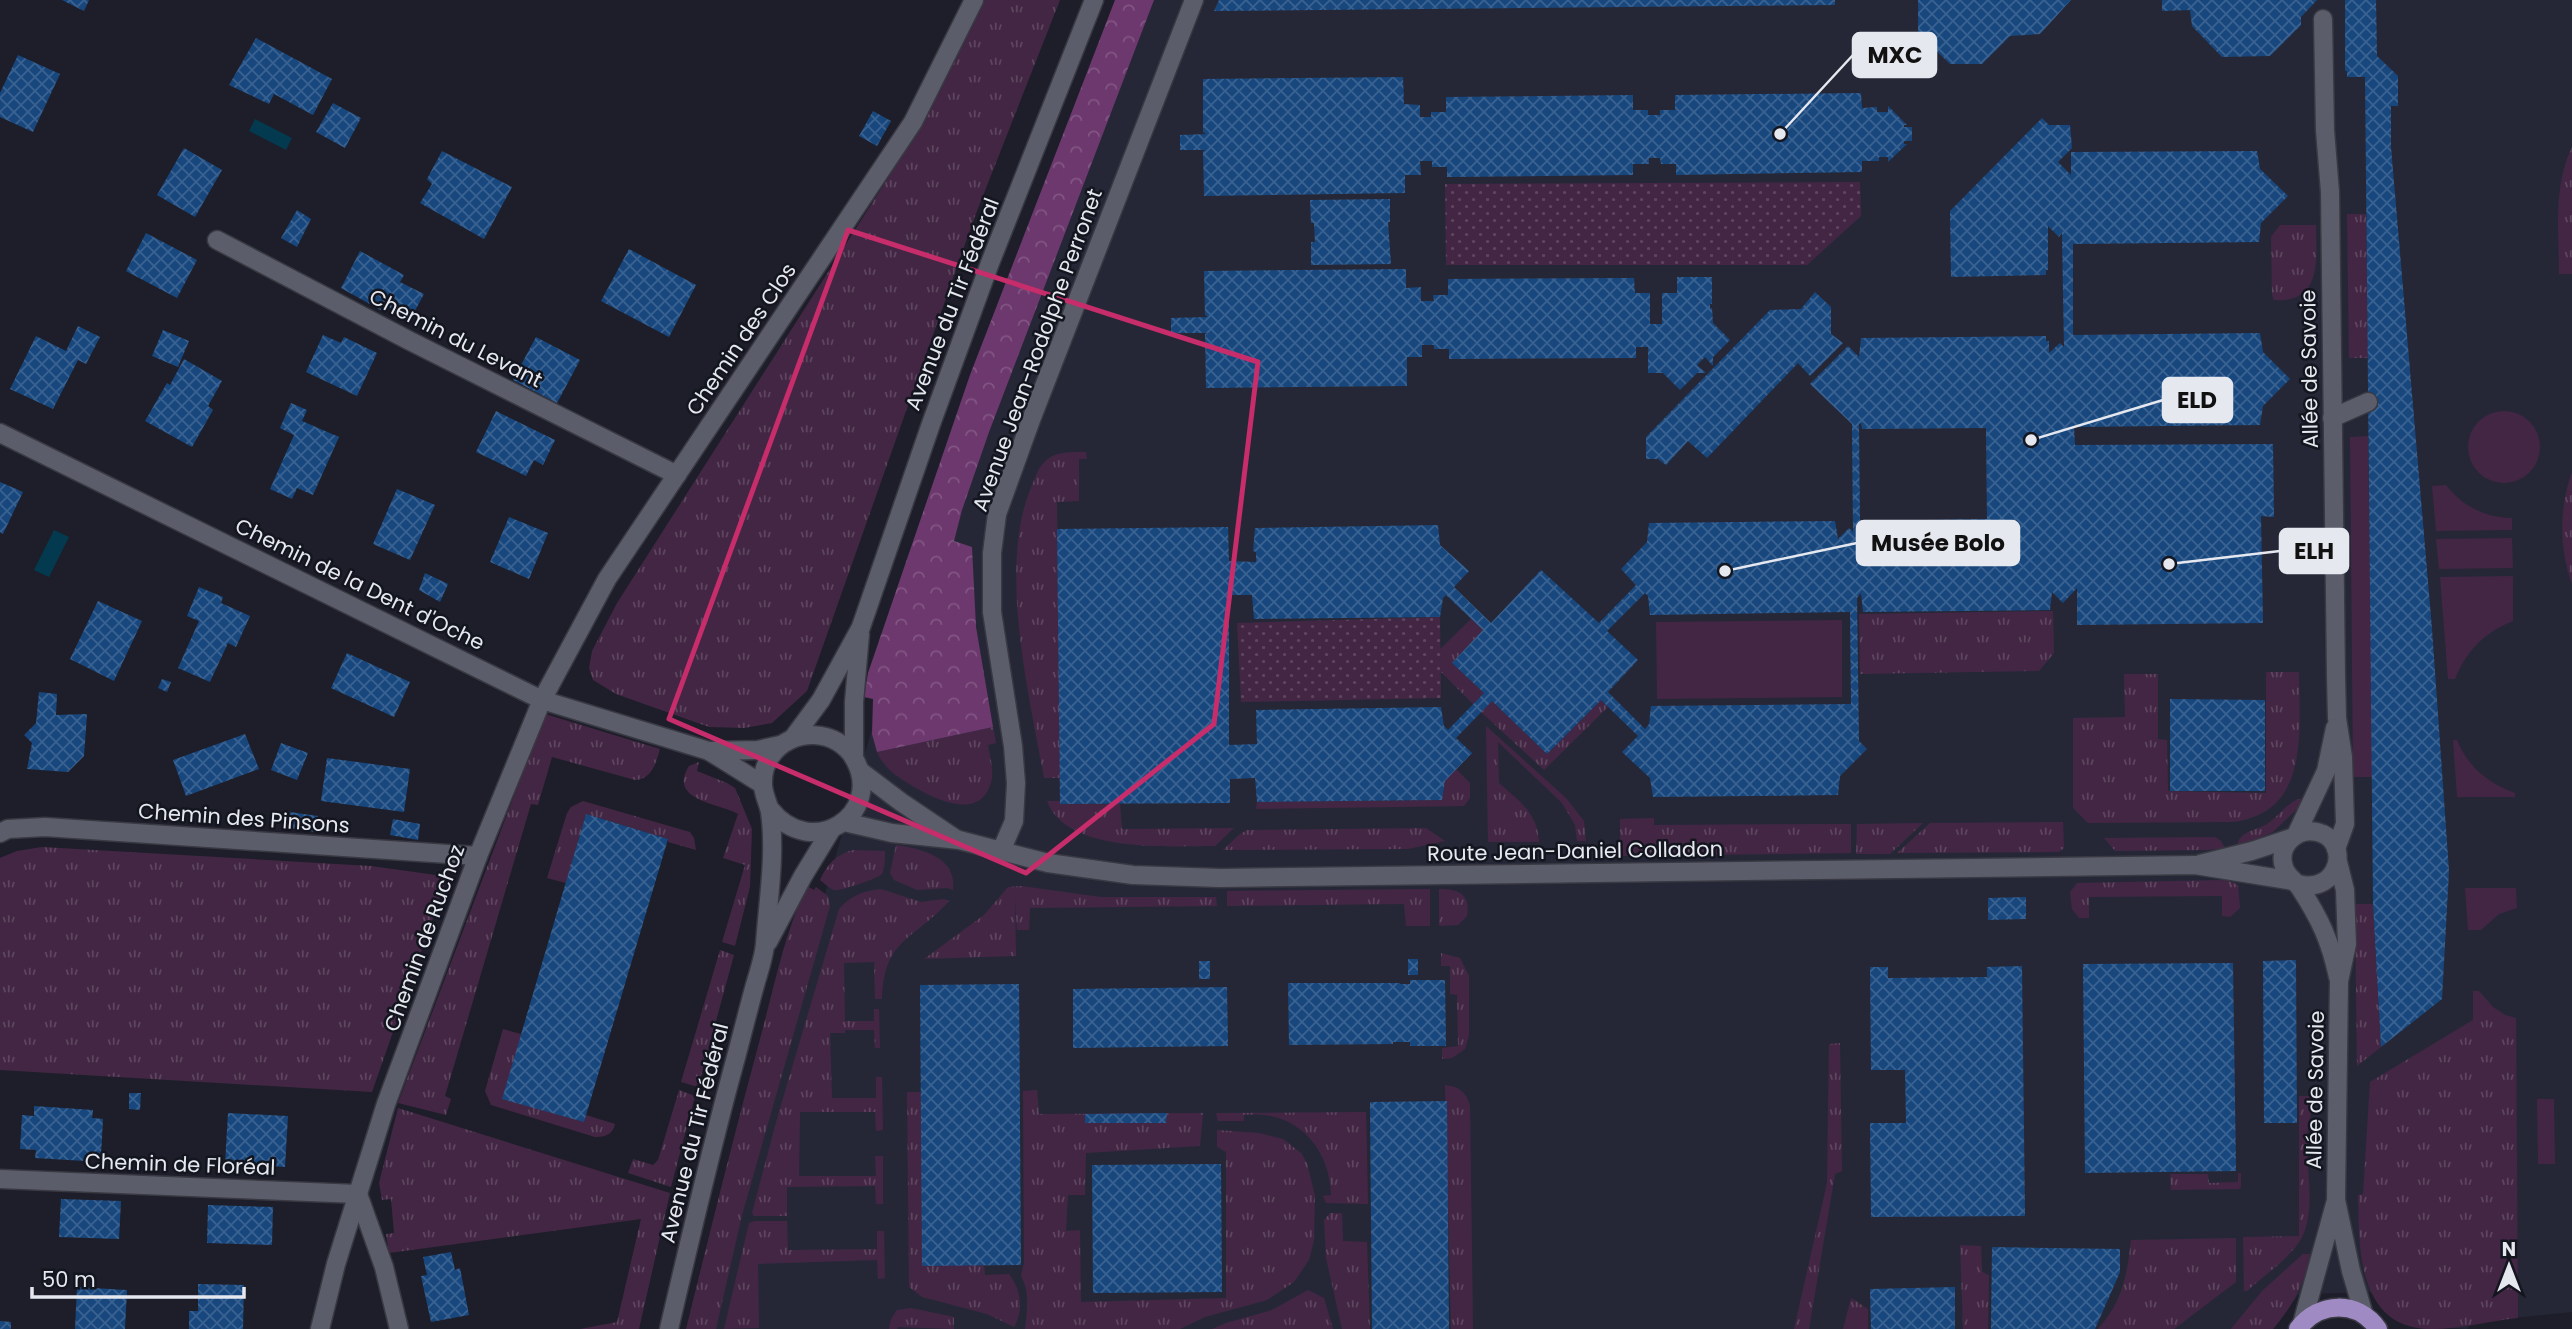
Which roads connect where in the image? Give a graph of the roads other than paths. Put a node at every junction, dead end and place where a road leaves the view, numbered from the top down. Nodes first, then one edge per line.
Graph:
1 (974, 0) edge
2 (1094, 0) edge
3 (1194, 0) edge
4 (2323, 19) dead end
5 (217, 240) dead end
6 (2368, 402) dead end
7 (2333, 418) junction
8 (0, 433) edge
9 (677, 475) junction
10 (861, 627) junction
11 (542, 700) junction
12 (2337, 718) junction
13 (786, 742) junction
14 (709, 751) junction
15 (857, 765) junction
16 (762, 784) junction
17 (769, 809) junction
18 (837, 826) junction
19 (3, 829) edge
20 (2294, 836) junction
21 (959, 841) junction
22 (1001, 851) junction
23 (478, 856) junction
24 (2337, 856) junction
25 (2194, 865) junction
26 (2295, 883) junction
27 (765, 949) junction
28 (2339, 981) junction
29 (0, 1180) edge
30 (358, 1194) junction
31 (2336, 1200) junction
32 (2364, 1315) junction
33 (2300, 1326) edge
34 (320, 1329) edge
35 (399, 1329) edge
36 (669, 1329) edge
37 (2379, 1329) edge

1 - 9 street, Chemin des Clos
2 - 10 street, Avenue du Tir Fédéral
3 - 22 street, Avenue Jean-Rodolphe Perronet
4 - 7 street, Allée de Savoie
5 - 9 street, Chemin du Levant
6 - 7 street
7 - 12 street, Allée de Savoie
8 - 11 street, Chemin de la Dent d'Oche
9 - 11 street, Chemin des Clos
10 - 13 street, Avenue du Tir Fédéral
10 - 15 street, Avenue du Tir Fédéral
11 - 14 street, Chemin de la Dent d'Oche
11 - 23 street, Chemin de Ruchoz
12 - 20 street, Allée de Savoie
12 - 24 street, Allée de Savoie
13 - 14 street, Chemin de la Dent d'Oche
13 - 15 street
13 - 16 street
14 - 16 street, Chemin de la Dent d'Oche
15 - 18 street
15 - 21 street, Route Jean-Daniel Colladon
16 - 17 street
17 - 18 street
17 - 27 street, Avenue du Tir Fédéral
18 - 21 street, Route Jean-Daniel Colladon
18 - 27 street, Avenue du Tir Fédéral
19 - 23 street, Chemin des Pinsons
20 - 24 street
20 - 25 street, Route Jean-Daniel Colladon
20 - 26 street
21 - 22 street, Route Jean-Daniel Colladon
22 - 25 street, Route Jean-Daniel Colladon
23 - 30 street, Chemin de Ruchoz
24 - 26 street
24 - 28 street, Allée de Savoie
25 - 26 street, Route Jean-Daniel Colladon
26 - 28 street, Allée de Savoie
27 - 36 street, Avenue du Tir Fédéral
28 - 31 street, Allée de Savoie
29 - 30 street, Chemin de Floréal
30 - 34 street, Chemin de Ruchoz
30 - 35 street
31 - 32 street, Allée de Savoie
31 - 33 street, Allée de Savoie
32 - 33 main road
32 - 37 main road

